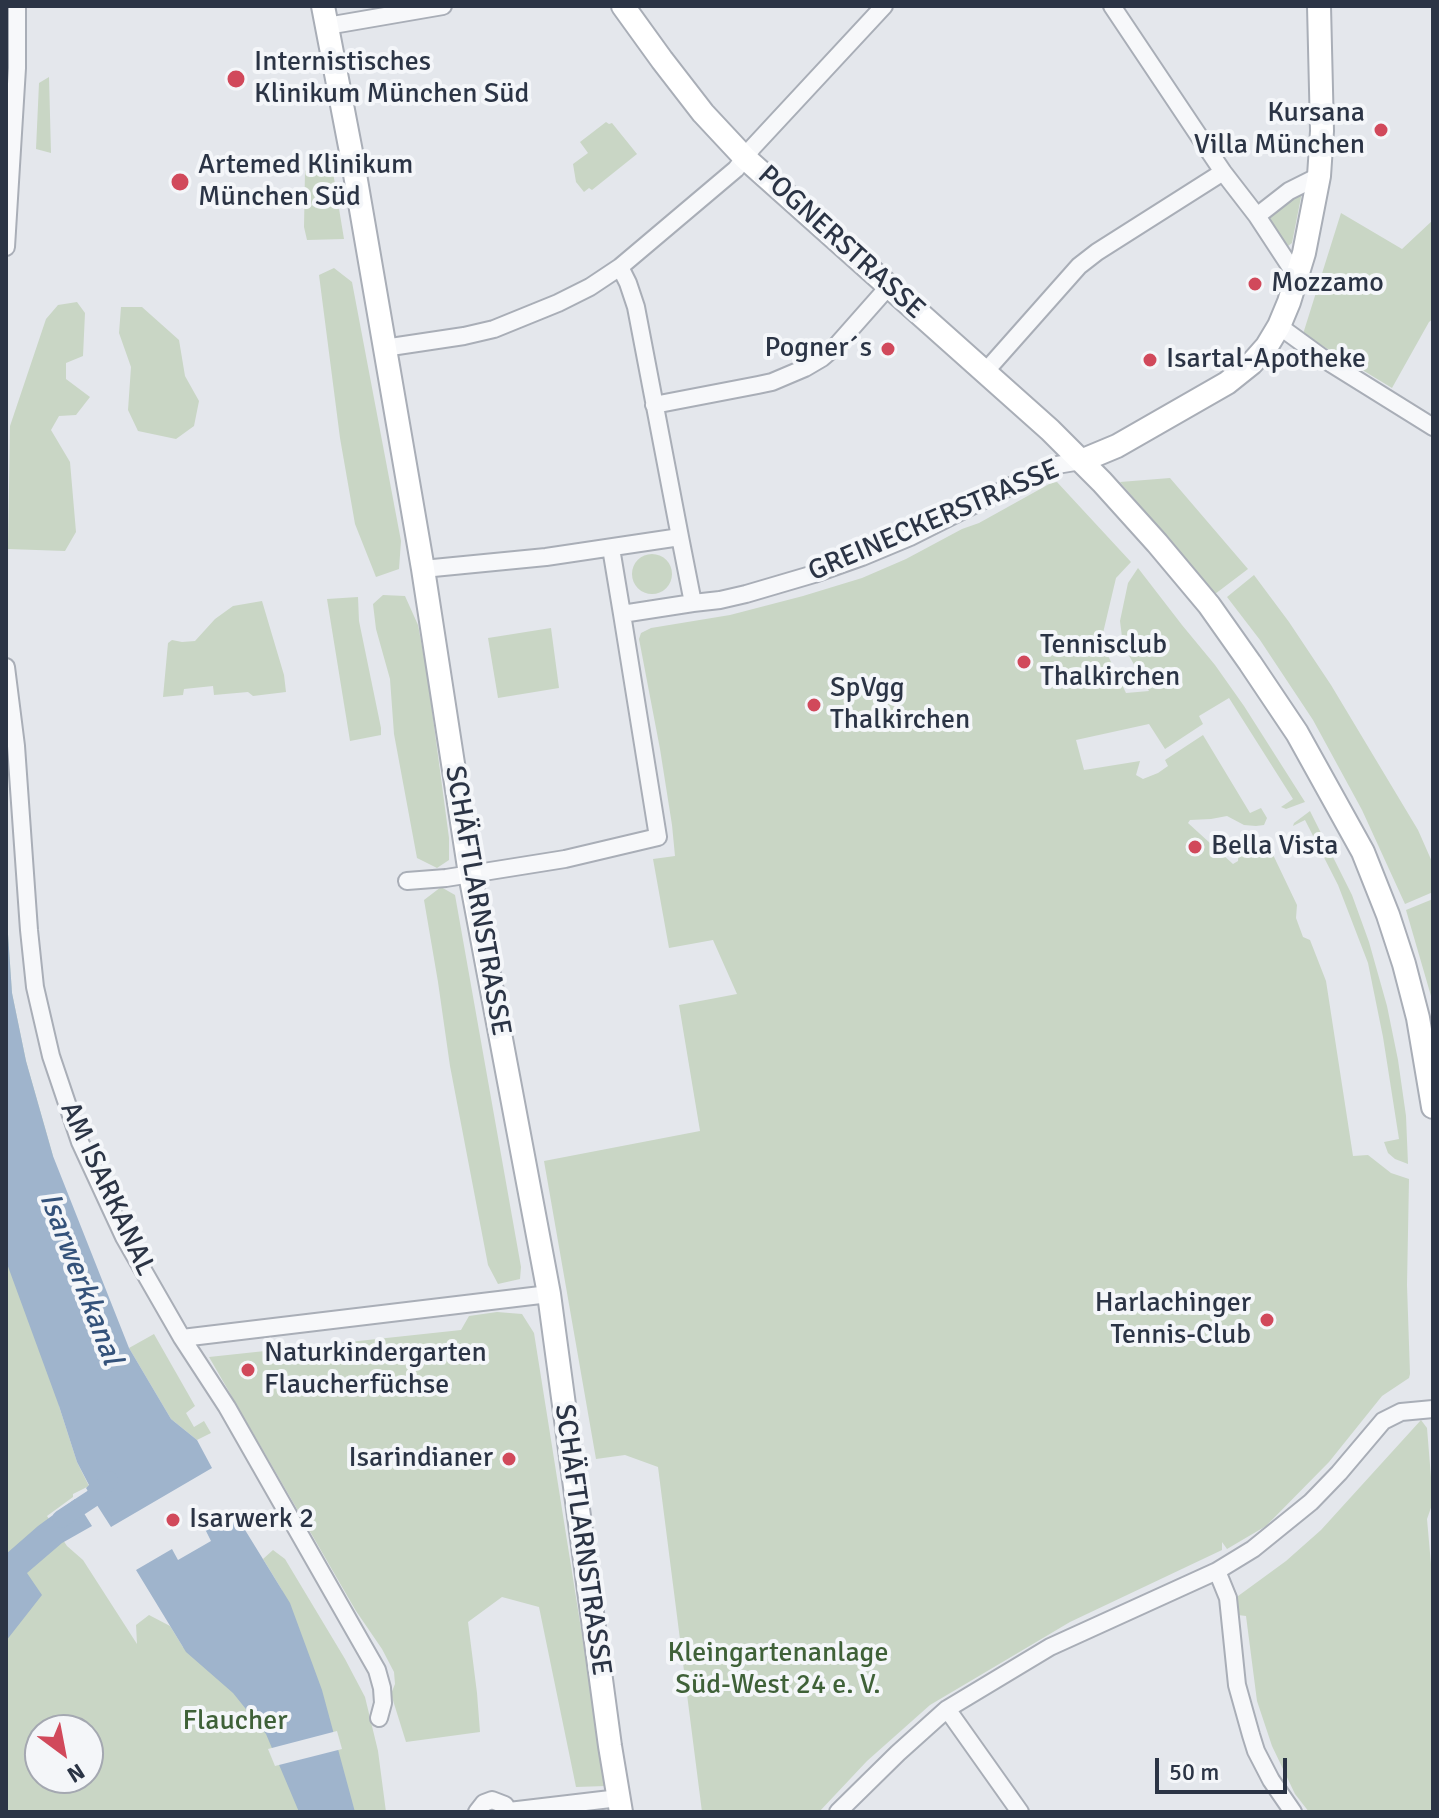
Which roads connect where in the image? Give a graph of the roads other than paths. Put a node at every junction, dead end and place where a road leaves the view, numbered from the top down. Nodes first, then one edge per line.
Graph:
1 (17, 6) edge
2 (443, 6) edge
3 (623, 6) edge
4 (884, 6) edge
5 (1112, 6) edge
6 (1319, 6) edge
7 (325, 16) edge
8 (745, 158) junction
9 (1223, 172) junction
10 (1319, 176) junction
11 (1257, 216) junction
12 (6, 247) edge
13 (620, 267) junction
14 (1297, 277) junction
15 (889, 286) junction
16 (1279, 326) junction
17 (384, 348) junction
18 (985, 372) junction
19 (654, 405) junction
20 (1433, 427) edge
21 (1081, 461) junction
22 (680, 537) junction
23 (611, 548) junction
24 (423, 569) junction
25 (693, 603) junction
26 (622, 614) junction
27 (6, 667) edge
28 (470, 874) junction
29 (407, 881) dead end
30 (1426, 1015) edge
31 (1433, 1107) edge
32 (549, 1294) junction
33 (182, 1338) junction
34 (1433, 1409) edge
35 (1217, 1571) junction
36 (947, 1709) junction
37 (379, 1718) dead end
38 (620, 1805) edge
39 (509, 1811) edge
40 (477, 1812) edge
41 (838, 1812) edge
42 (1020, 1812) edge
43 (1293, 1812) edge

1 - 12 street
2 - 7 street
3 - 8 street, POGNERSTRASSE
4 - 8 street
5 - 9 street
6 - 10 street
7 - 17 street, SCHÄFTLARNSTRASSE
8 - 13 street
8 - 15 street, POGNERSTRASSE
9 - 11 street
9 - 18 street
10 - 11 street
10 - 14 street
11 - 14 street
13 - 17 street
13 - 19 street
14 - 16 street
15 - 18 street, POGNERSTRASSE
15 - 19 street
16 - 20 street
16 - 21 street
17 - 24 street, SCHÄFTLARNSTRASSE
18 - 21 street, POGNERSTRASSE
19 - 22 street
21 - 25 street, GREINECKERSTRASSE
21 - 30 street, POGNERSTRASSE
22 - 23 street
22 - 25 street
23 - 24 street
23 - 26 street
24 - 28 street, SCHÄFTLARNSTRASSE
25 - 26 street, GREINECKERSTRASSE
26 - 28 street
27 - 33 street, AM ISARKANAL
28 - 29 street
28 - 32 street, SCHÄFTLARNSTRASSE
30 - 31 street, POGNERSTRASSE
32 - 33 street
32 - 38 street, SCHÄFTLARNSTRASSE
33 - 37 street, AM ISARKANAL
34 - 35 street
35 - 36 street
35 - 43 street
36 - 41 street
36 - 42 street
38 - 39 street, SCHÄFTLARNSTRASSE
39 - 40 street, SCHÄFTLARNSTRASSE

